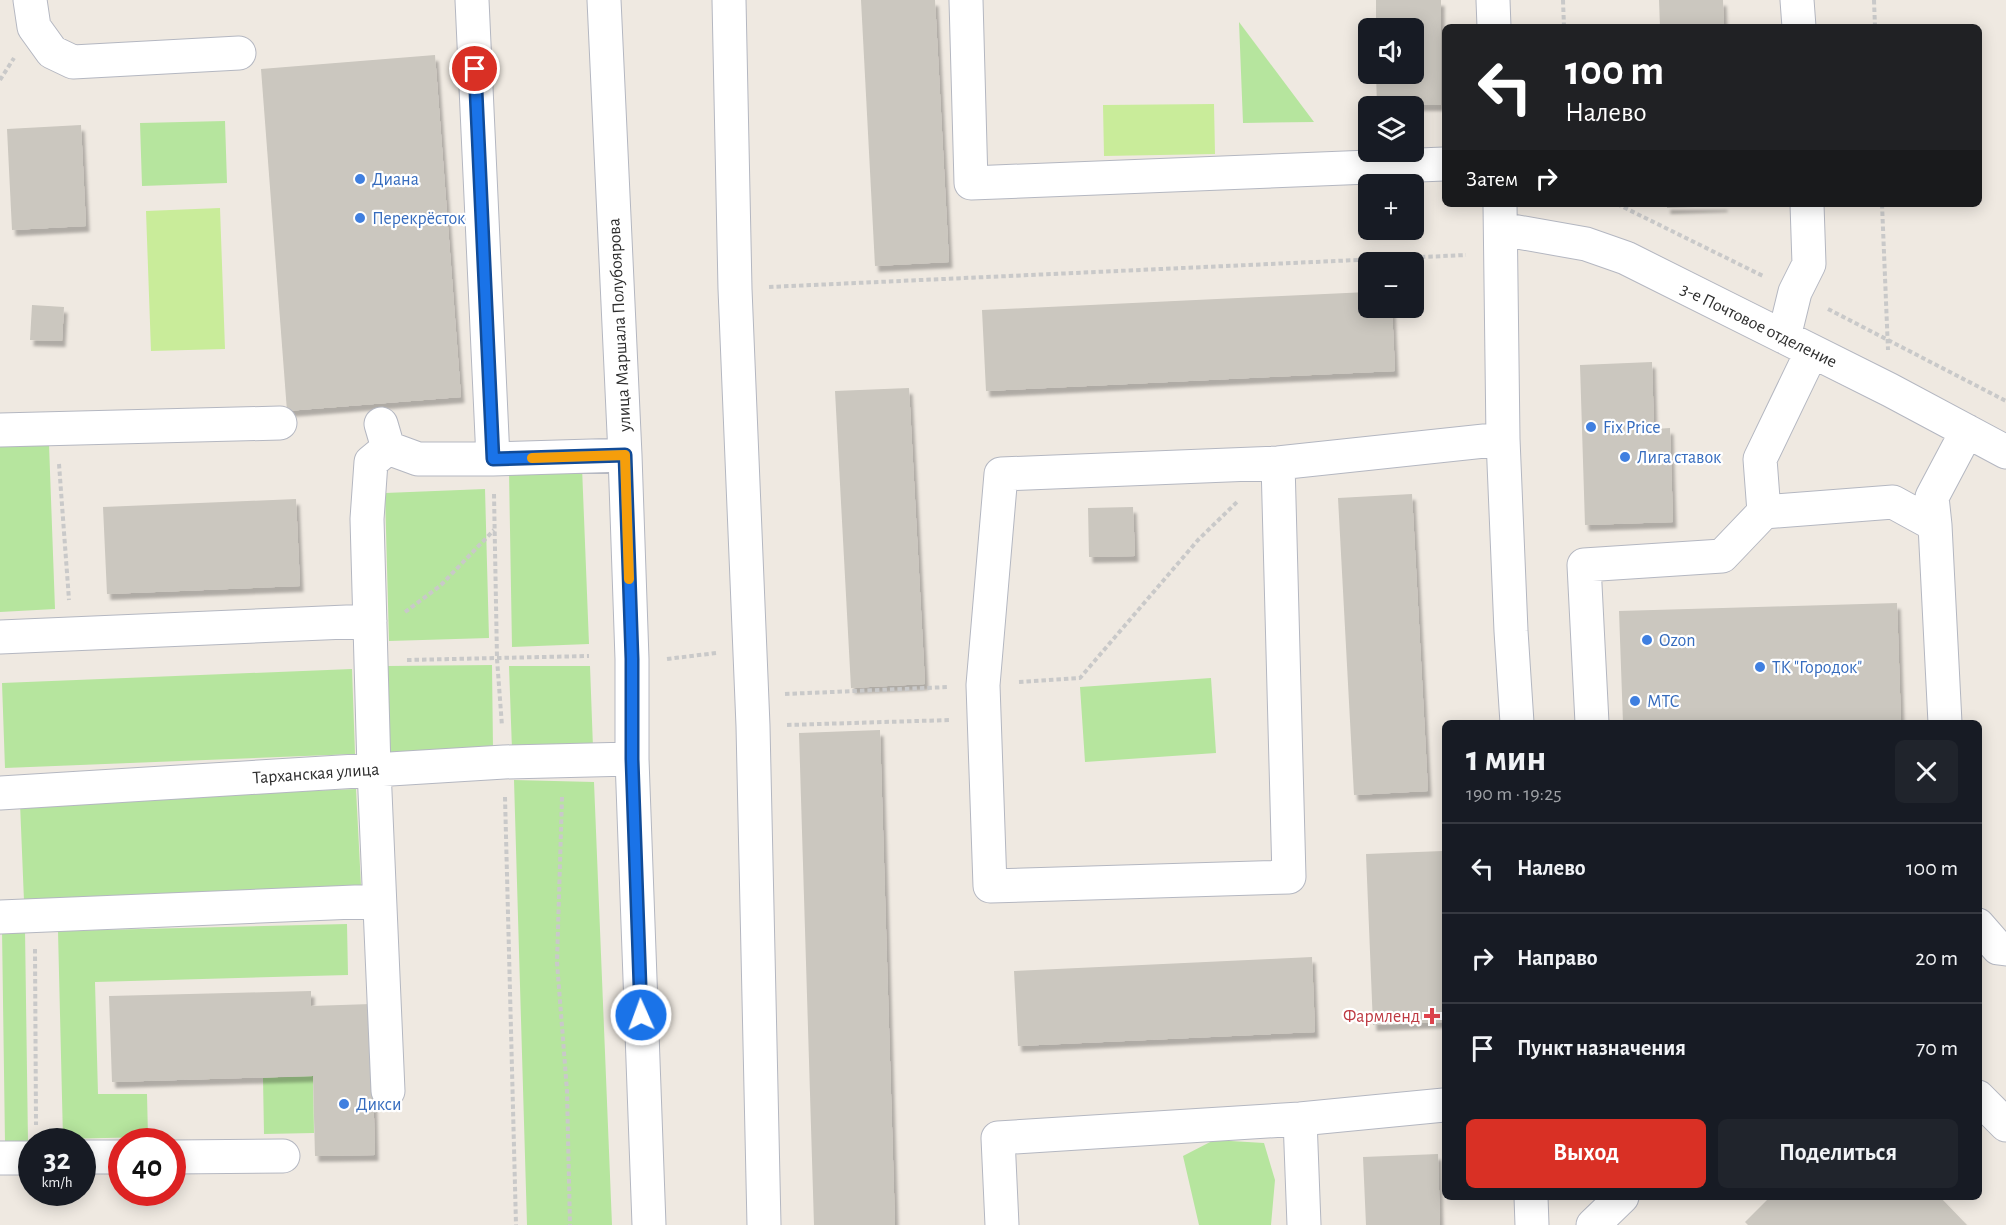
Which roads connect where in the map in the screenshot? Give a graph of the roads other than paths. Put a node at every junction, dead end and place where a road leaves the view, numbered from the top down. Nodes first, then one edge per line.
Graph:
1 (30, 0) edge
2 (472, 0) edge
3 (604, 0) edge
4 (729, 0) edge
5 (966, 0) edge
6 (1493, 0) edge
7 (1797, 0) edge
8 (1494, 24) edge
9 (1799, 24) edge
10 (238, 53) dead end
11 (1442, 164) edge
12 (1807, 207) edge
13 (1501, 225) edge
14 (1798, 344) junction
15 (280, 423) dead end
16 (0, 430) edge
17 (1967, 431) junction
18 (1503, 439) junction
19 (2006, 452) edge
20 (625, 455) junction
21 (493, 459) junction
22 (1278, 463) junction
23 (1764, 512) junction
24 (1935, 525) junction
25 (370, 621) junction
26 (0, 637) edge
27 (1517, 720) edge
28 (1592, 720) edge
29 (1945, 720) edge
30 (632, 759) junction
31 (374, 769) junction
32 (0, 793) edge
33 (380, 901) junction
34 (0, 917) edge
35 (1982, 930) edge
36 (2006, 948) edge
37 (388, 1091) dead end
38 (1982, 1101) edge
39 (1442, 1105) edge
40 (1300, 1119) junction
41 (2006, 1125) edge
42 (18, 1151) edge
43 (283, 1156) dead end
44 (186, 1157) edge
45 (0, 1158) edge
46 (1531, 1200) edge
47 (1619, 1200) edge
48 (649, 1225) edge
49 (764, 1225) edge
50 (1002, 1225) edge
51 (1304, 1225) edge
52 (1532, 1225) edge
53 (1593, 1225) edge

1 - 10 street
2 - 21 street
3 - 20 street, улица Маршала Полубоярова
4 - 49 street
5 - 11 street
6 - 8 street
7 - 9 street
12 - 14 street
13 - 14 street, 3-е Почтовое отделение
13 - 18 street
14 - 17 street, 3-е Почтовое отделение
14 - 23 street
15 - 16 street
17 - 19 street, 3-е Почтовое отделение
17 - 24 street
18 - 22 street
18 - 27 street
20 - 21 street
20 - 30 street, улица Маршала Полубоярова
21 - 25 street
22 - 22 street
23 - 24 street
23 - 28 street
24 - 29 street
25 - 26 street
25 - 31 street
30 - 31 street, Тарханская улица
30 - 48 street, улица Маршала Полубоярова
31 - 32 street, Тарханская улица
31 - 33 street
33 - 34 street
33 - 37 street
35 - 36 street
38 - 41 street
39 - 40 street
40 - 50 street
40 - 51 street
42 - 45 street
43 - 44 street
46 - 52 street
47 - 53 street

